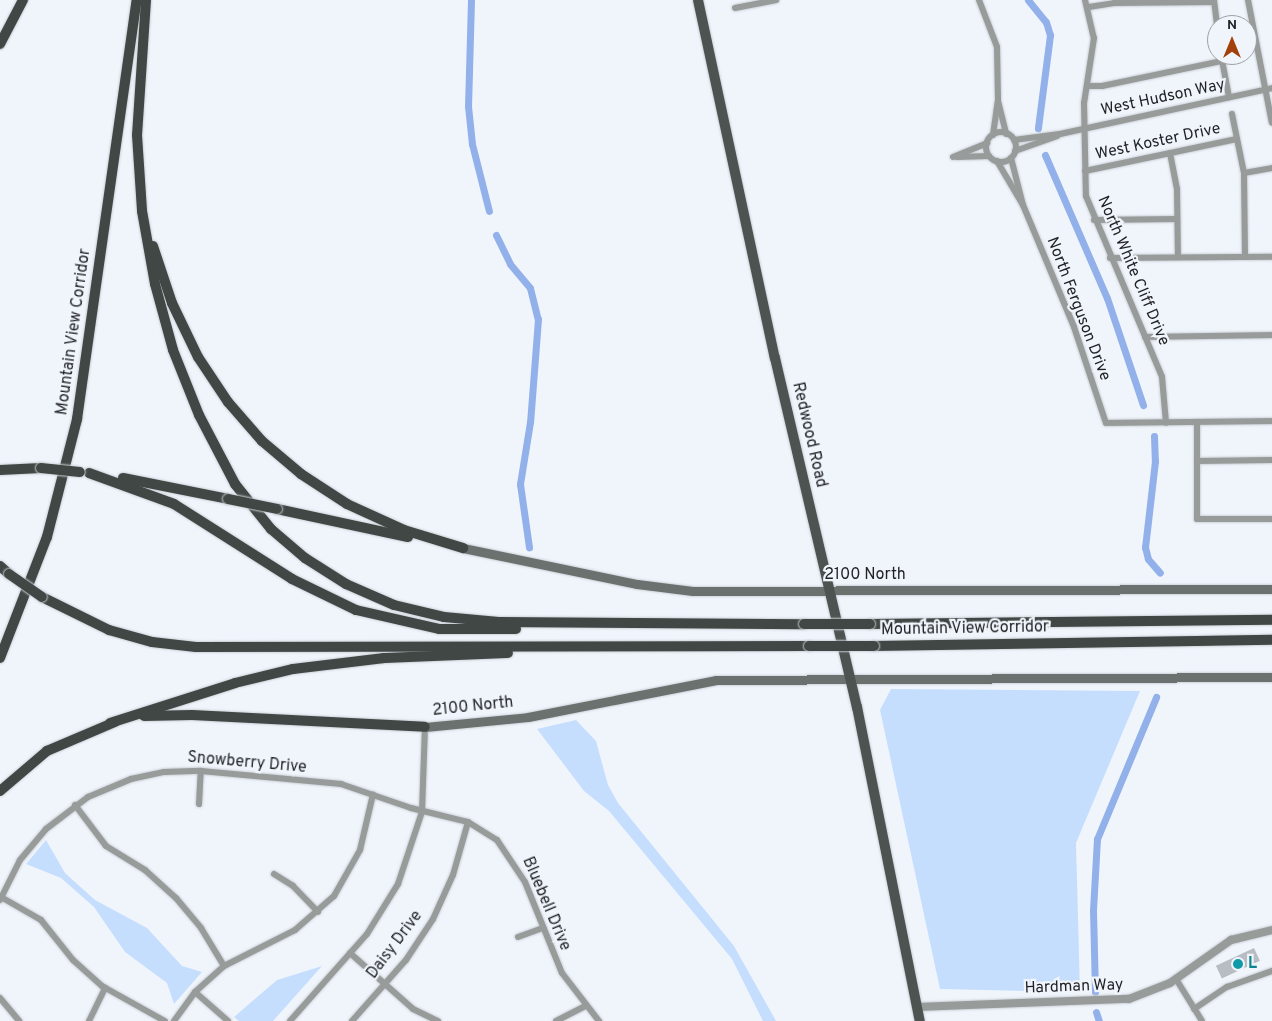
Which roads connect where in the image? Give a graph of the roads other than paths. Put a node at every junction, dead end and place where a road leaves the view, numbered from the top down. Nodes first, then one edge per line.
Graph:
1 (22, 0) edge
2 (137, 0) edge
3 (146, 0) edge
4 (698, 0) edge
5 (776, 0) edge
6 (979, 0) edge
7 (1085, 0) edge
8 (1248, 0) edge
9 (1214, 1) edge
10 (1088, 7) junction
11 (735, 8) dead end
12 (1216, 15) edge
13 (0, 34) edge
14 (0, 44) edge
15 (1207, 62) edge
16 (1223, 65) edge
17 (1087, 86) junction
18 (1272, 88) edge
19 (1264, 90) junction
20 (1229, 97) junction
21 (998, 101) junction
22 (1232, 114) dead end
23 (1272, 123) edge
24 (1087, 128) junction
25 (1006, 134) junction
26 (1060, 134) junction
27 (992, 135) junction
28 (1237, 139) junction
29 (1014, 140) junction
30 (987, 143) junction
31 (1170, 153) junction
32 (1013, 155) junction
33 (989, 156) junction
34 (138, 158) junction
35 (998, 162) junction
36 (1272, 168) edge
37 (1085, 171) junction
38 (1244, 174) junction
39 (1023, 205) junction
40 (1177, 219) junction
41 (1094, 220) junction
42 (1178, 257) junction
43 (1245, 257) junction
44 (1272, 257) edge
45 (1110, 258) junction
46 (1272, 335) edge
47 (1145, 336) junction
48 (1197, 422) junction
49 (1272, 422) edge
50 (1166, 423) junction
51 (1272, 460) edge
52 (1197, 461) junction
53 (0, 470) edge
54 (85, 472) junction
55 (1272, 519) edge
56 (463, 548) junction
57 (0, 566) edge
58 (1272, 589) edge
59 (830, 590) junction
60 (1272, 620) edge
61 (680, 624) junction
62 (1272, 640) edge
63 (658, 646) junction
64 (0, 658) edge
65 (1272, 677) edge
66 (851, 679) junction
67 (110, 723) junction
68 (425, 727) junction
69 (201, 771) junction
70 (0, 791) edge
71 (373, 794) junction
72 (199, 804) dead end
73 (75, 805) junction
74 (422, 812) junction
75 (468, 822) junction
76 (274, 874) dead end
77 (1, 898) edge
78 (318, 912) junction
79 (543, 928) junction
80 (1272, 930) edge
81 (518, 937) dead end
82 (350, 953) junction
83 (224, 966) junction
84 (1272, 971) edge
85 (1176, 979) junction
86 (385, 984) junction
87 (105, 988) junction
88 (195, 992) junction
89 (0, 998) edge
90 (585, 1006) junction
91 (917, 1007) junction
92 (1194, 1009) junction
93 (19, 1021) edge
94 (88, 1021) edge
95 (165, 1021) edge
96 (174, 1021) edge
97 (228, 1021) edge
98 (290, 1021) edge
99 (352, 1021) edge
100 (438, 1021) edge
101 (556, 1021) edge
102 (599, 1021) edge
103 (920, 1021) edge
104 (1202, 1021) edge

1 - 13 highway
1 - 14 highway
2 - 64 highway, Mountain View Corridor
3 - 34 highway
4 - 59 main road, Redwood Road
5 - 11 street
6 - 21 street
7 - 10 street, North White Cliff Drive
8 - 19 street
9 - 10 street
9 - 12 street
10 - 17 street, North White Cliff Drive
15 - 17 street
16 - 20 street
17 - 24 street, North White Cliff Drive
18 - 19 street, West Hudson Way
19 - 20 street, West Hudson Way
19 - 23 street
20 - 24 street, West Hudson Way
21 - 25 street
21 - 27 street
22 - 28 street
24 - 26 street, West Hudson Way
24 - 37 street, North White Cliff Drive
25 - 27 street
25 - 29 street
26 - 29 street, West Hudson Way
26 - 32 street, West Hudson Way
27 - 30 street
28 - 31 street, West Koster Drive
28 - 38 street
29 - 32 street
30 - 33 street
30 - 33 street
31 - 37 street, West Koster Drive
31 - 40 street
32 - 35 street
32 - 39 street, North Ferguson Drive
33 - 35 street
34 - 56 highway
34 - 61 highway
35 - 39 street, North Ferguson Drive
36 - 38 street
37 - 41 street, North White Cliff Drive
38 - 43 street
39 - 50 street, North Ferguson Drive
40 - 41 street
40 - 42 street
41 - 45 street, North White Cliff Drive
42 - 43 street
42 - 45 street
43 - 44 street
45 - 47 street, North White Cliff Drive
46 - 47 street
47 - 50 street, North White Cliff Drive
48 - 49 street
48 - 50 street
48 - 52 street
51 - 52 street
52 - 55 street
53 - 54 highway, bridge
54 - 56 highway, bridge
54 - 61 highway
56 - 59 main road, 2100 North
57 - 63 highway, bridge
58 - 59 main road, 2100 North
59 - 66 main road, Redwood Road
60 - 61 highway, Mountain View Corridor, bridge
62 - 63 highway, Mountain View Corridor, bridge
63 - 67 highway
65 - 66 main road, 2100 North
66 - 68 main road, 2100 North
66 - 91 main road, Redwood Road
67 - 68 highway
67 - 70 highway
68 - 74 street
69 - 71 street, Snowberry Drive
69 - 72 street
69 - 73 street, Snowberry Drive
71 - 74 street, Snowberry Drive
71 - 78 street
73 - 77 street, Snowberry Drive
73 - 83 street
74 - 75 street, Bluebell Drive
74 - 82 street
75 - 79 street, Bluebell Drive
75 - 86 street, Daisy Drive
76 - 78 street
77 - 87 street
78 - 83 street
79 - 81 street
79 - 90 street, Bluebell Drive
80 - 85 street, Hardman Way
82 - 86 street
82 - 98 street
83 - 88 street
84 - 92 street
85 - 91 street, Hardman Way
85 - 92 street
86 - 99 street, Daisy Drive
86 - 100 street
87 - 94 street
87 - 95 street
88 - 96 street
88 - 97 street
89 - 93 street
90 - 101 street
90 - 102 street, Bluebell Drive
91 - 103 main road, Redwood Road
92 - 104 street

